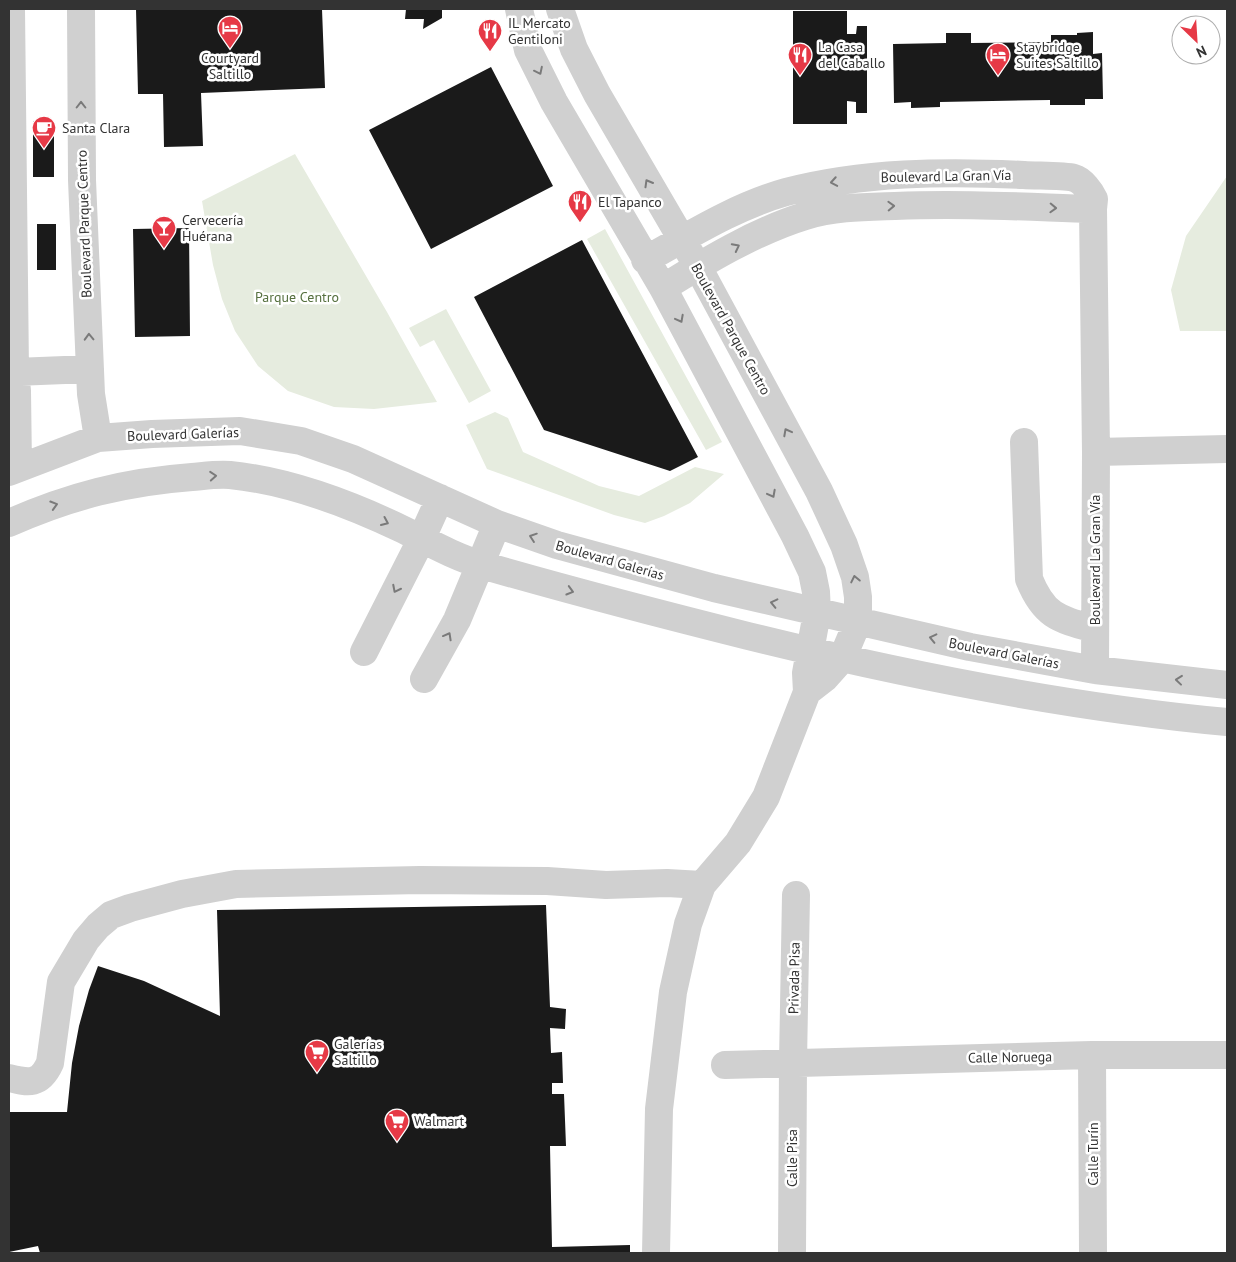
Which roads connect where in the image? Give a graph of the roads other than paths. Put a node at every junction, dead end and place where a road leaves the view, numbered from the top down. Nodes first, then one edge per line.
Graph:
1 (11, 9) edge
2 (81, 9) edge
3 (560, 10) edge
4 (521, 18) edge
5 (1093, 209) junction
6 (681, 240) junction
7 (645, 260) junction
8 (698, 267) junction
9 (663, 288) junction
10 (90, 369) junction
11 (15, 372) junction
12 (98, 438) junction
13 (1024, 442) dead end
14 (1227, 449) edge
15 (1096, 452) junction
16 (353, 459) junction
17 (14, 469) edge
18 (440, 498) junction
19 (348, 505) junction
20 (9, 523) edge
21 (496, 524) junction
22 (421, 540) junction
23 (479, 564) junction
24 (817, 613) junction
25 (858, 621) junction
26 (1095, 629) junction
27 (808, 651) junction
28 (364, 652) dead end
29 (842, 659) junction
30 (1095, 670) junction
31 (424, 679) dead end
32 (1227, 685) edge
33 (808, 692) junction
34 (1227, 722) edge
35 (702, 885) junction
36 (796, 894) dead end
37 (1092, 1055) junction
38 (1227, 1055) edge
39 (793, 1062) junction
40 (725, 1065) dead end
41 (9, 1078) edge
42 (656, 1253) edge
43 (792, 1253) edge
44 (1093, 1253) edge

1 - 11 street
10 -> 2 street, Boulevard Parque Centro
3 - 4 street
6 -> 3 street, Boulevard Parque Centro
4 -> 7 street
5 -> 6 street, Boulevard La Gran Vía
8 -> 5 street, Boulevard La Gran Vía
5 - 15 street, Boulevard La Gran Vía
6 - 7 street, Boulevard La Gran Vía
6 - 8 street, Boulevard Parque Centro
7 - 9 street
8 - 9 street, Boulevard La Gran Vía
25 -> 8 street, Boulevard Parque Centro
9 -> 24 street
10 - 11 street
10 - 12 street, Boulevard Parque Centro
11 - 17 street
12 - 16 street, Boulevard Galerías
12 - 17 street, Boulevard Galerías
13 - 26 street
14 - 15 street
15 - 26 street, Boulevard La Gran Vía
16 - 18 street, Boulevard Galerías
16 - 19 street
18 - 21 street, Boulevard Galerías
18 - 22 street
20 -> 19 street
19 -> 22 street
21 - 23 street
24 -> 21 street, Boulevard Galerías
22 - 23 street
22 -> 28 street
23 -> 27 street
31 -> 23 street
24 - 25 street, Boulevard Galerías
24 - 27 street
25 - 29 street, Boulevard Parque Centro
30 -> 25 street, Boulevard Galerías
26 - 30 street, Boulevard La Gran Vía
27 - 29 street
27 - 33 street
29 - 33 street, Boulevard Parque Centro
29 - 34 street
32 -> 30 street, Boulevard Galerías
33 - 35 street
35 - 41 street
35 - 42 street
36 - 39 street, Privada Pisa
37 - 38 street, Calle Noruega
37 - 39 street, Calle Noruega
37 - 44 street, Calle Turín
39 - 40 street, Calle Noruega
39 - 43 street, Calle Pisa

